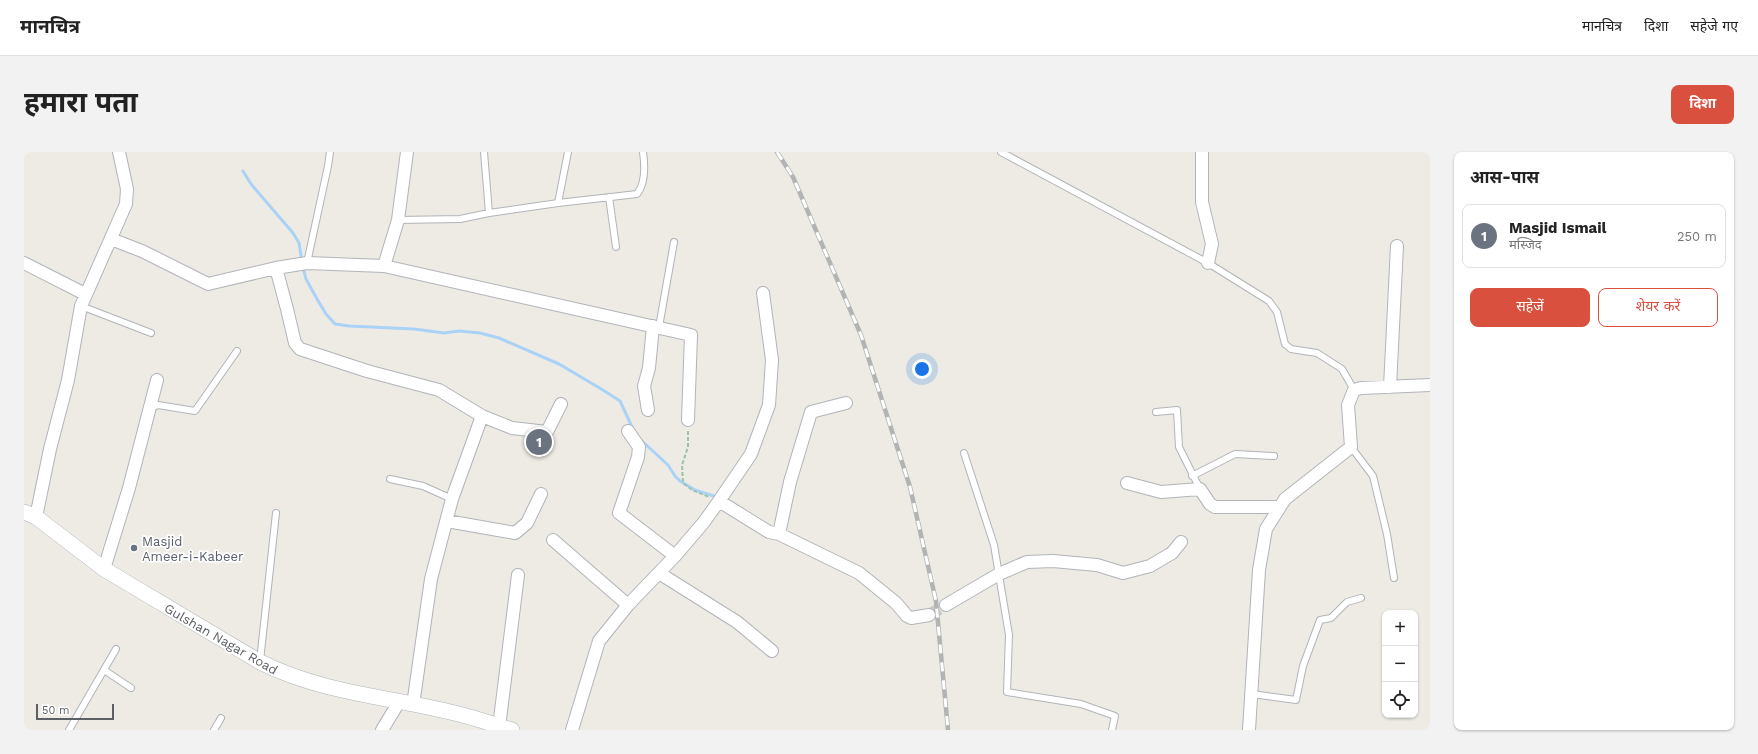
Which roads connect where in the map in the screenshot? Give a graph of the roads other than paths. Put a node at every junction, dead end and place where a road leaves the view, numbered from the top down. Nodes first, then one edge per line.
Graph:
1 (119, 152) edge
2 (330, 152) edge
3 (407, 152) edge
4 (484, 152) edge
5 (568, 152) edge
6 (643, 152) edge
7 (1001, 152) edge
8 (1202, 152) edge
9 (609, 197) junction
10 (558, 203) junction
11 (489, 213) junction
12 (398, 220) junction
13 (111, 239) junction
14 (674, 242) dead end
15 (1396, 246) dead end
16 (616, 247) dead end
17 (24, 263) edge
18 (307, 263) junction
19 (1208, 263) junction
20 (384, 266) junction
21 (276, 268) junction
22 (763, 292) dead end
23 (85, 294) junction
24 (81, 306) junction
25 (656, 327) junction
26 (151, 333) dead end
27 (237, 351) dead end
28 (157, 380) dead end
29 (1430, 385) edge
30 (1390, 387) junction
31 (1354, 390) junction
32 (846, 403) dead end
33 (561, 404) dead end
34 (149, 409) junction
35 (648, 410) dead end
36 (1156, 412) dead end
37 (482, 416) junction
38 (688, 420) road end
39 (628, 431) dead end
40 (1351, 447) junction
41 (964, 452) dead end
42 (1274, 456) dead end
43 (1192, 476) junction
44 (390, 479) dead end
45 (1128, 483) dead end
46 (1200, 489) junction
47 (541, 494) dead end
48 (452, 499) junction
49 (719, 501) junction
50 (1280, 507) junction
51 (276, 513) dead end
52 (30, 514) edge
53 (447, 521) junction
54 (779, 534) junction
55 (553, 540) dead end
56 (1181, 542) dead end
57 (675, 556) junction
58 (104, 570) junction
59 (659, 573) junction
60 (999, 574) junction
61 (518, 575) dead end
62 (1394, 578) dead end
63 (1361, 598) dead end
64 (628, 605) junction
65 (946, 605) tunnel mouth
66 (929, 614) tunnel mouth
67 (116, 650) dead end
68 (772, 651) dead end
69 (260, 662) junction
70 (104, 670) junction
71 (131, 688) dead end
72 (1252, 694) junction
73 (406, 703) junction
74 (221, 718) dead end
75 (506, 728) edge
76 (69, 730) edge
77 (214, 730) edge
78 (382, 730) edge
79 (572, 730) edge
80 (1112, 730) edge
81 (1249, 730) edge

1 - 13 street
2 - 18 lane
3 - 12 street
4 - 11 lane
5 - 10 lane
6 - 9 lane
7 - 19 lane
8 - 19 street
9 - 10 lane
9 - 16 lane
10 - 11 lane
11 - 12 lane
12 - 20 street
13 - 21 street
13 - 23 street
14 - 25 lane
15 - 30 street
17 - 23 street
18 - 20 street
18 - 21 street
19 - 31 lane
20 - 25 street
21 - 37 street
22 - 49 street
23 - 24 street
24 - 26 lane
24 - 52 street
25 - 35 street
25 - 38 street
27 - 34 lane
28 - 34 street
29 - 30 street
30 - 31 street
31 - 40 street
32 - 54 street
33 - 37 street
34 - 58 street
36 - 43 lane
37 - 48 street
39 - 57 street
40 - 50 street
40 - 62 lane
41 - 60 lane
42 - 43 lane
43 - 46 lane
44 - 48 lane
45 - 46 street
46 - 50 street
47 - 53 street
48 - 53 street
49 - 54 street
49 - 57 street
50 - 72 street
51 - 69 lane
52 - 58 street, Gulshan Nagar Road
53 - 73 street
54 - 66 street
55 - 64 street
56 - 60 street
57 - 59 street
58 - 69 street, Gulshan Nagar Road
59 - 64 street
59 - 68 street
60 - 65 street
60 - 80 lane
61 - 75 street
63 - 72 lane
64 - 79 street
67 - 70 lane
69 - 73 street, Gulshan Nagar Road
70 - 71 lane
70 - 76 lane
72 - 81 street
73 - 75 street, Gulshan Nagar Road
73 - 78 street
74 - 77 lane

